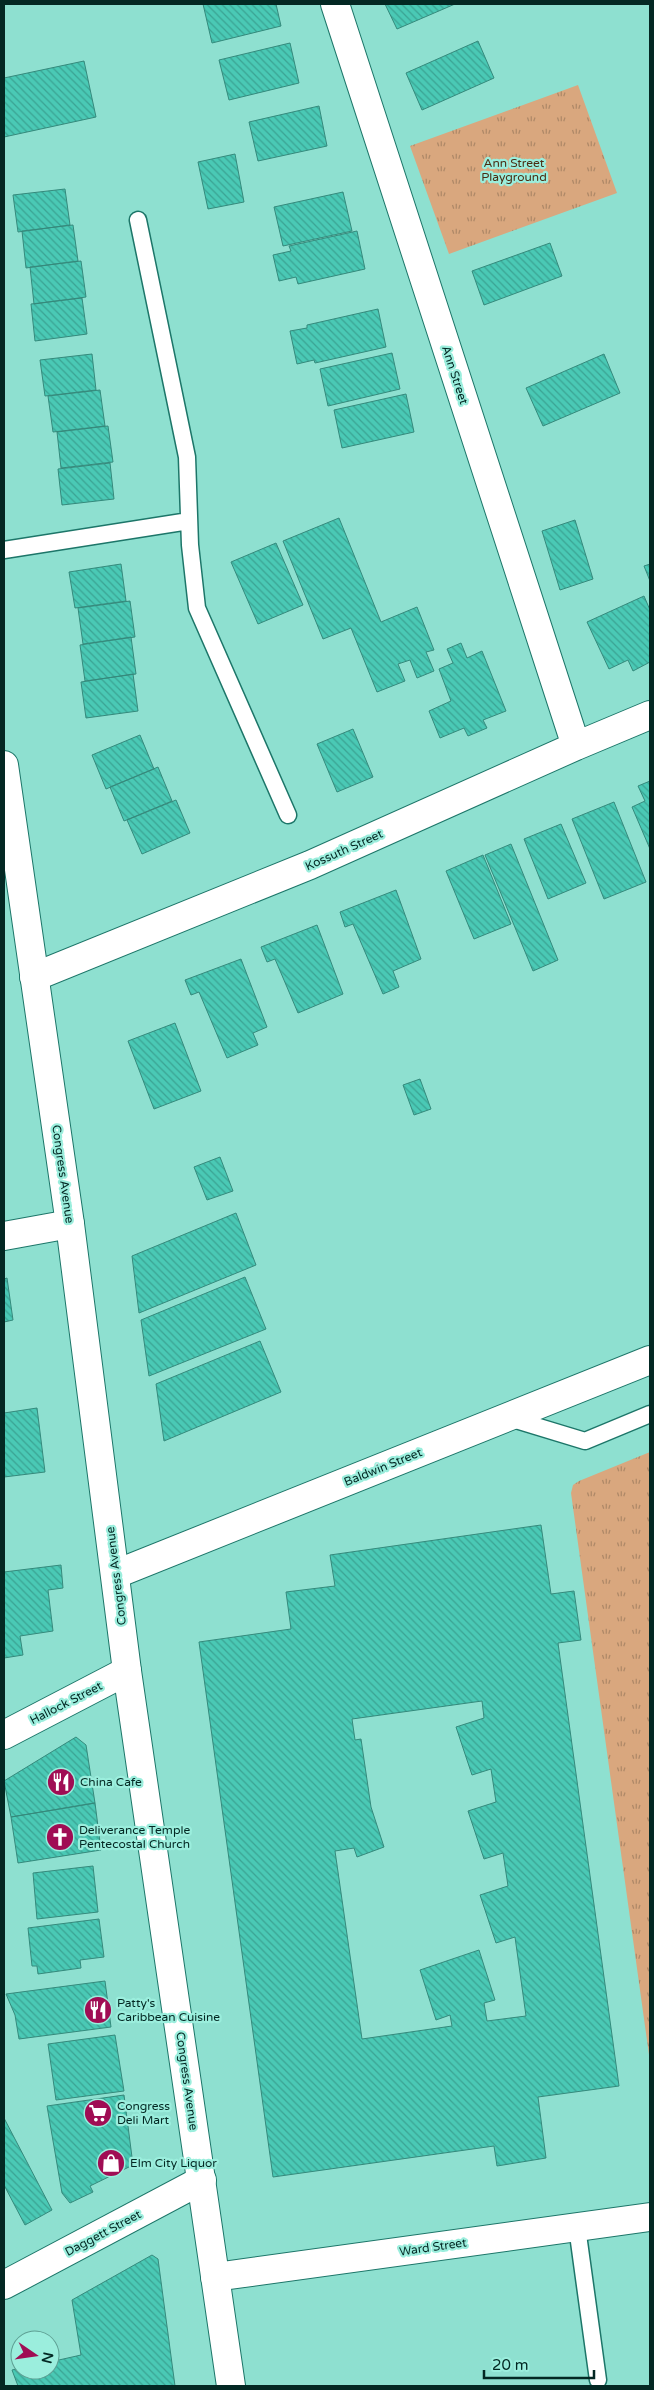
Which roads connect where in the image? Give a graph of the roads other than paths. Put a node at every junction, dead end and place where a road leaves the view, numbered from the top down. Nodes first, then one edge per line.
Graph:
1 (335, 4) edge
2 (138, 220) dead end
3 (189, 521) junction
4 (4, 550) edge
5 (650, 715) edge
6 (576, 746) junction
7 (4, 765) edge
8 (288, 815) dead end
9 (8, 821) edge
10 (34, 977) junction
11 (70, 1224) junction
12 (4, 1236) edge
13 (650, 1360) edge
14 (650, 1414) edge
15 (507, 1417) junction
16 (116, 1574) junction
17 (128, 1671) junction
18 (4, 1735) edge
19 (202, 2180) junction
20 (650, 2217) edge
21 (577, 2227) junction
22 (215, 2277) junction
23 (4, 2286) edge
24 (598, 2380) dead end
25 (231, 2386) edge

1 - 6 street, Ann Street
2 - 3 lane
3 - 4 lane
3 - 8 lane
5 - 6 street, Kossuth Street
6 - 10 street, Kossuth Street
7 - 9 street, Congress Avenue
9 - 10 street, Congress Avenue
10 - 11 street, Congress Avenue
11 - 12 street
11 - 16 street, Congress Avenue
13 - 15 street, Baldwin Street
14 - 15 lane
15 - 16 street, Baldwin Street
16 - 17 street, Congress Avenue
17 - 18 street, Hallock Street
17 - 19 street, Congress Avenue
19 - 22 street, Congress Avenue
19 - 23 street, Daggett Street
20 - 21 street, Ward Street
21 - 22 street, Ward Street
21 - 24 lane
22 - 25 street, Congress Avenue

